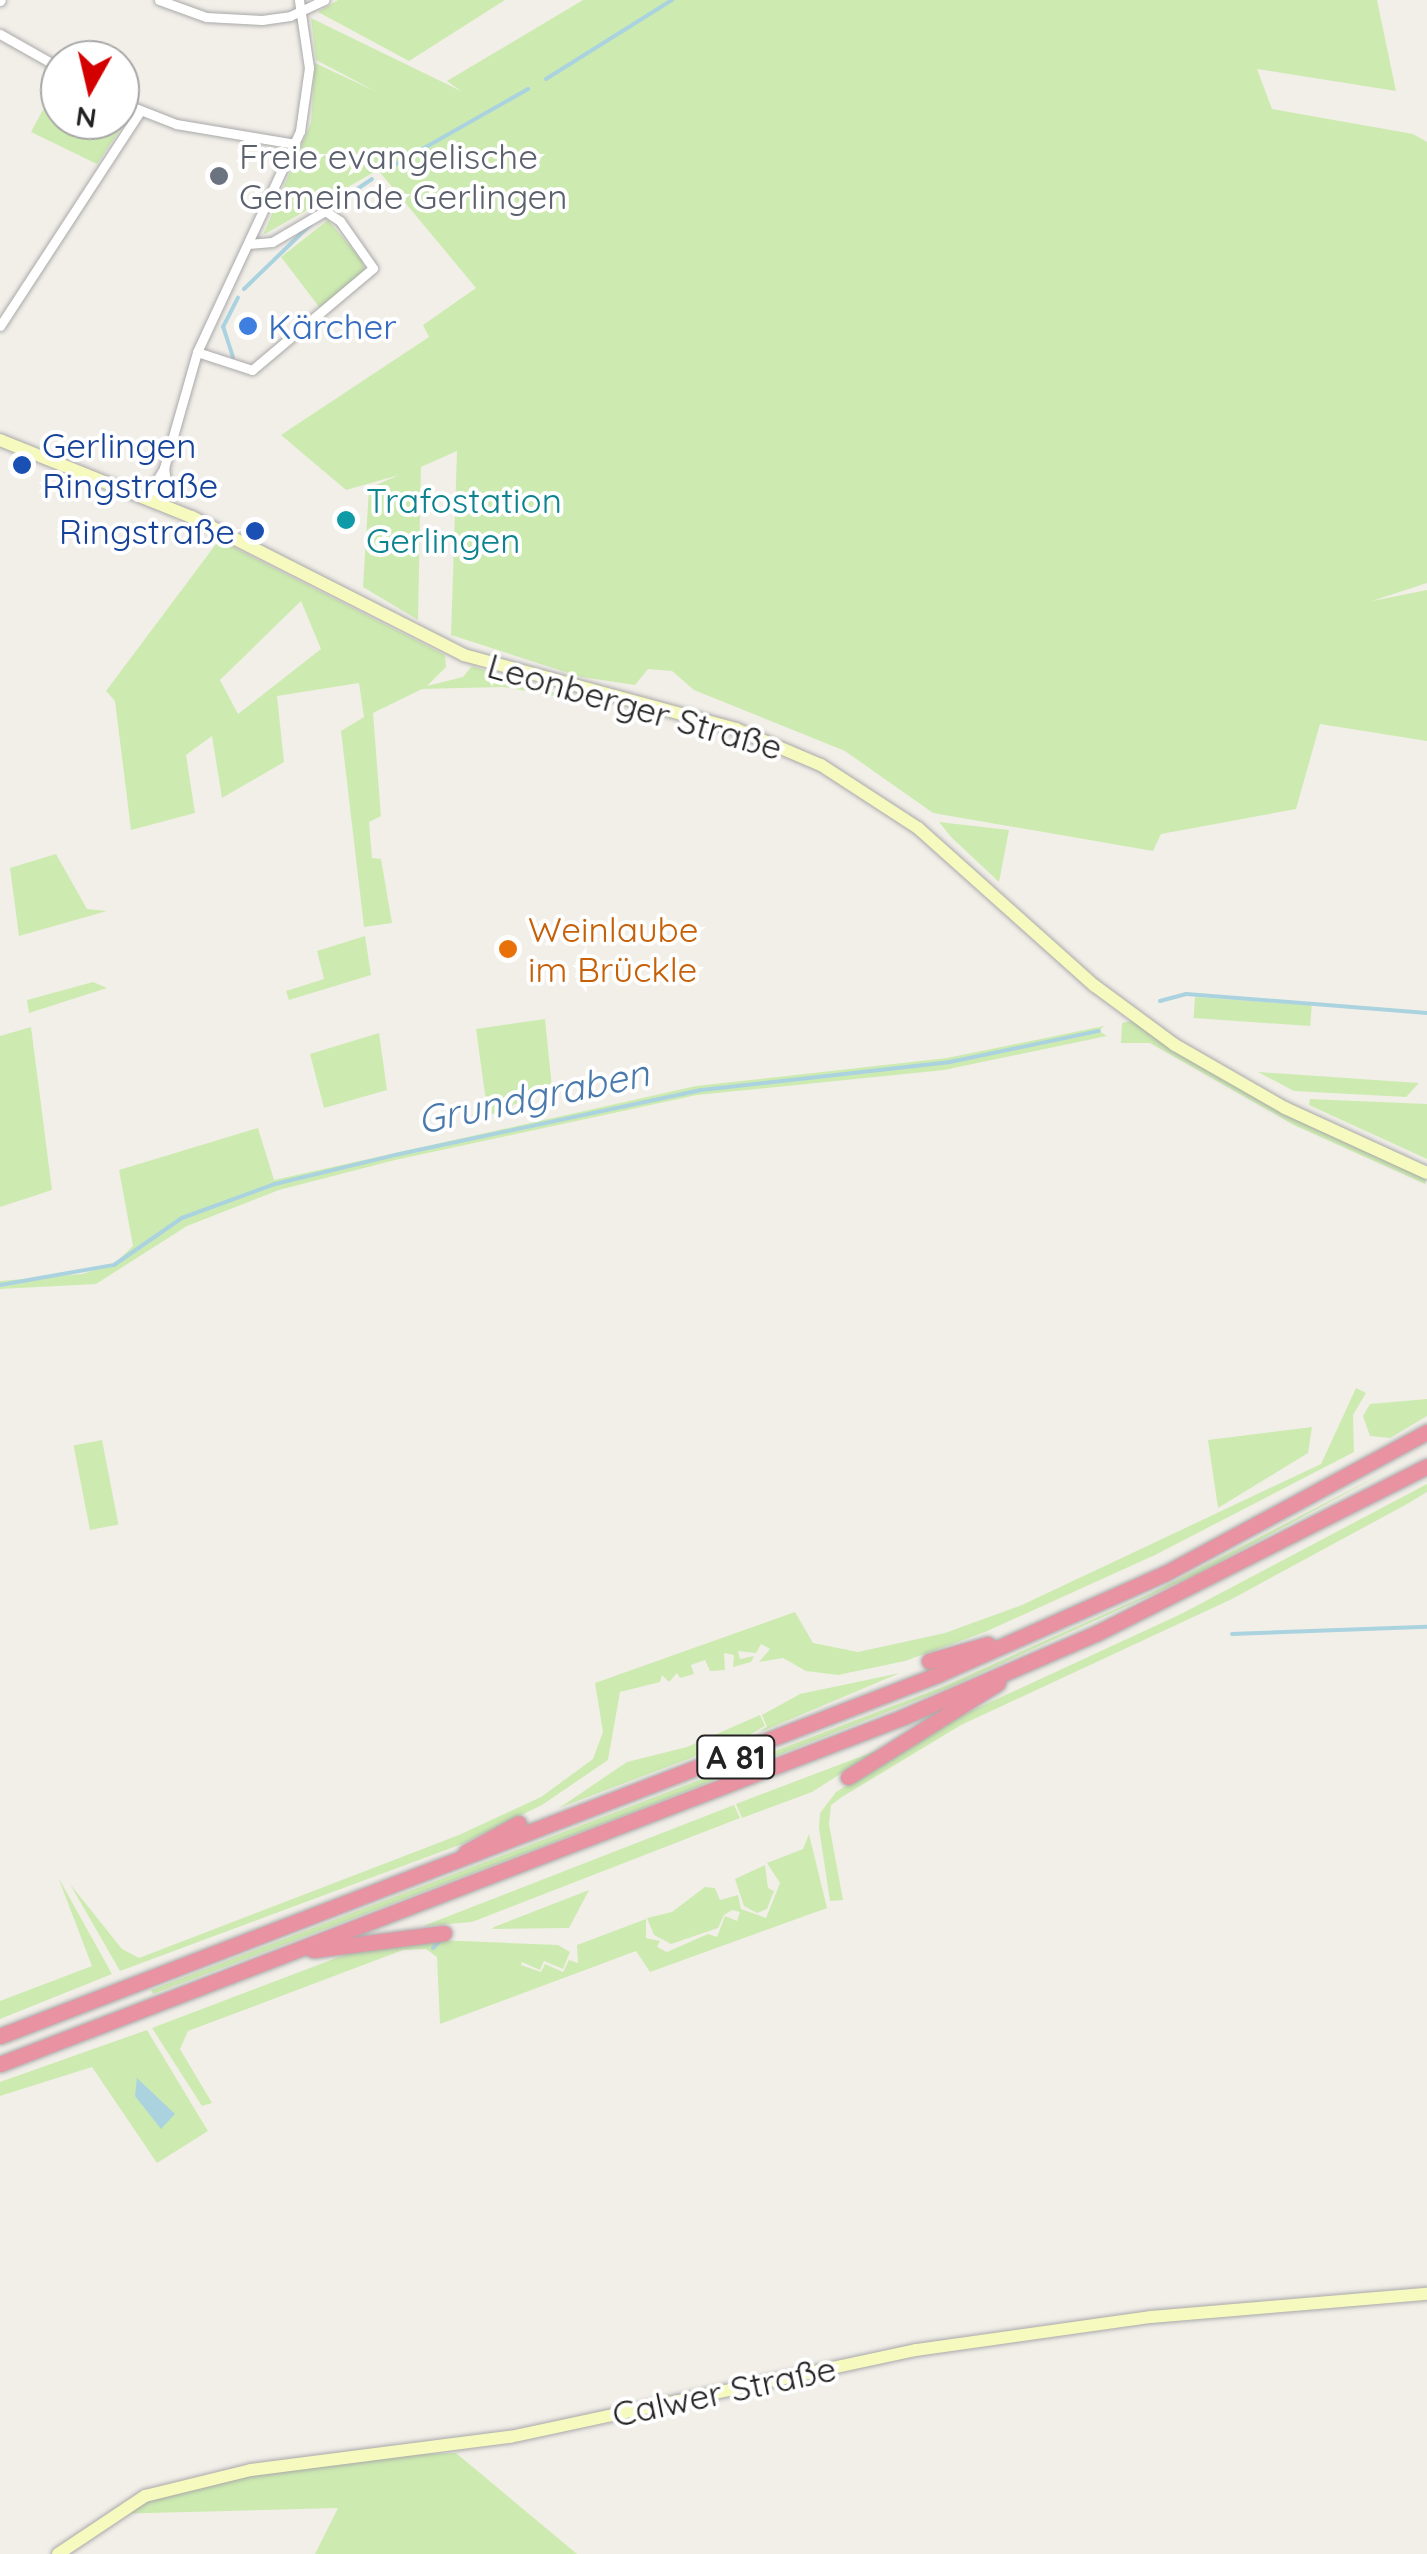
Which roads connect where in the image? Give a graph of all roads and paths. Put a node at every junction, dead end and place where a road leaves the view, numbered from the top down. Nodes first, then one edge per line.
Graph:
1 (158, 0) edge
2 (299, 0) edge
3 (324, 0) edge
4 (302, 12) junction
5 (0, 34) edge
6 (40, 57) edge
7 (140, 113) edge
8 (122, 140) edge
9 (296, 144) junction
10 (251, 244) junction
11 (0, 326) edge
12 (197, 352) junction
13 (0, 440) edge
14 (155, 502) junction
15 (1427, 1173) edge
16 (1427, 1432) edge
17 (1427, 1466) edge
18 (1040, 1630) junction
19 (929, 1661) dead end
20 (1012, 1671) junction
21 (848, 1778) dead end
22 (519, 1823) dead end
23 (428, 1874) junction
24 (444, 1933) dead end
25 (294, 1952) junction
26 (0, 2036) edge
27 (0, 2064) edge
28 (1427, 2294) edge
29 (58, 2554) edge

1 - 4 street
2 - 4 street
3 - 4 street
4 - 9 street
5 - 6 street
7 - 9 street
8 - 11 street
9 - 10 street
10 - 12 street
10 - 12 street
12 - 14 street
13 - 14 main road, Leonberger Straße
14 - 15 main road, Leonberger Straße
16 - 18 highway, A 81
17 - 20 highway, A 81
18 - 19 highway
18 - 23 highway, A 81
20 - 21 highway
20 - 25 highway, A 81
22 - 23 highway
23 - 26 highway, A 81
24 - 25 highway
25 - 27 highway, A 81
28 - 29 main road, Calwer Straße

